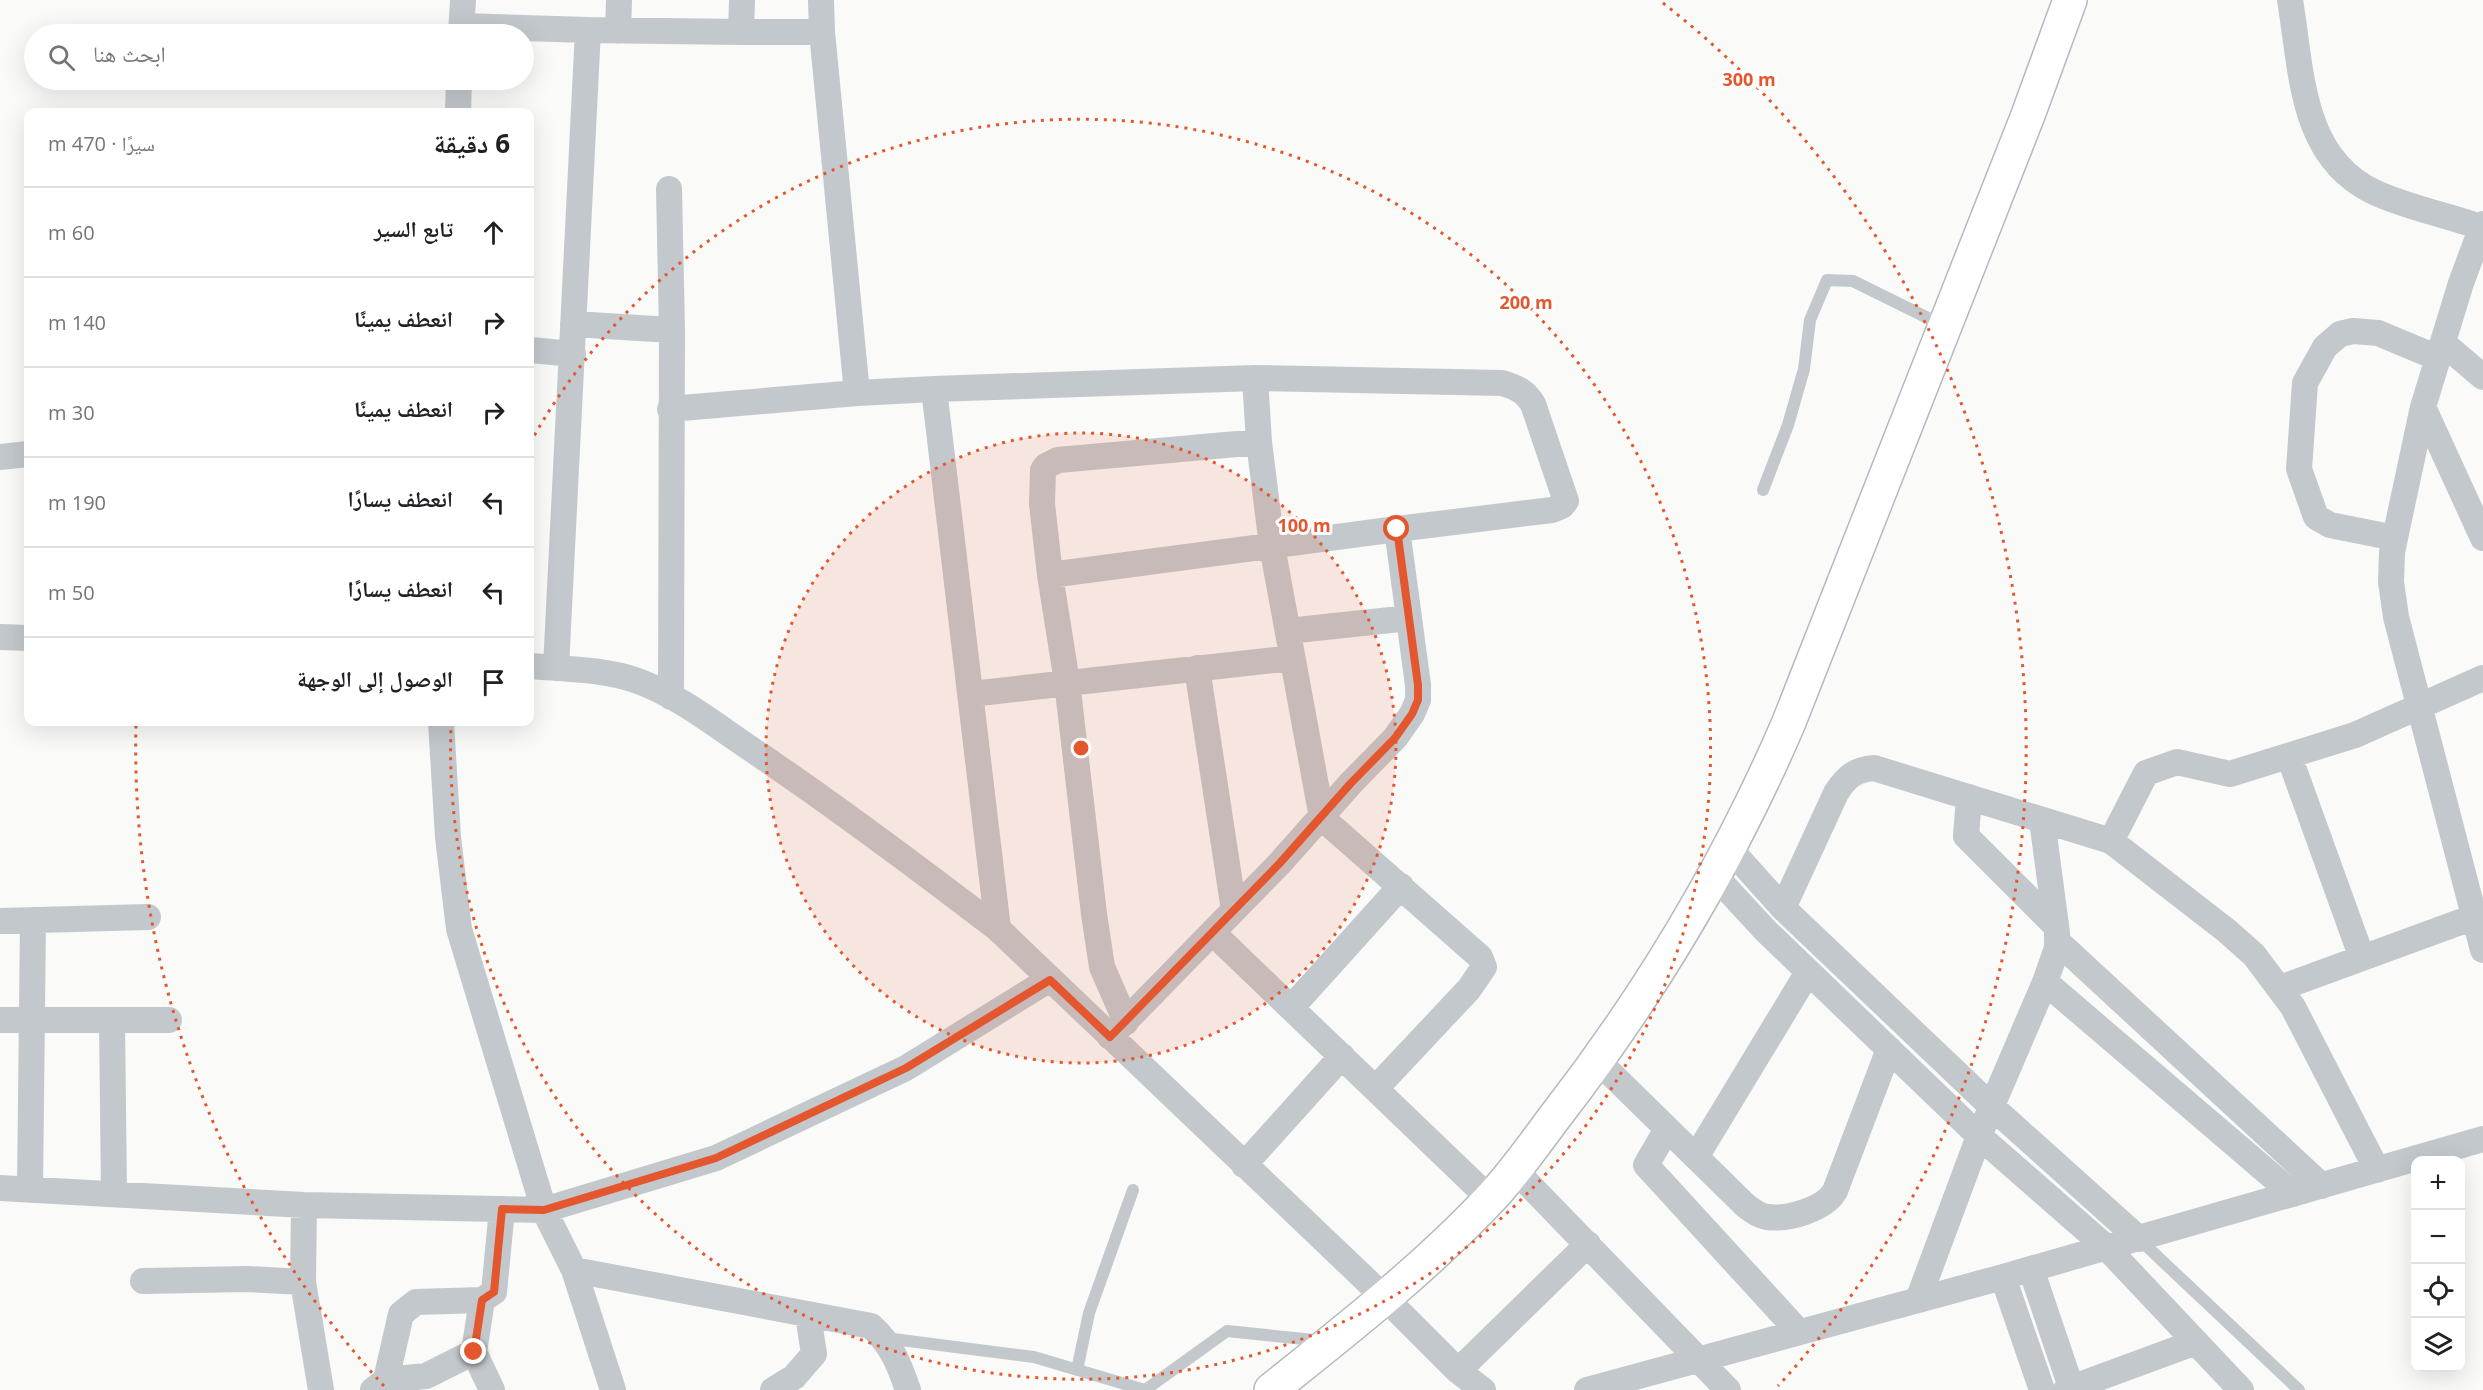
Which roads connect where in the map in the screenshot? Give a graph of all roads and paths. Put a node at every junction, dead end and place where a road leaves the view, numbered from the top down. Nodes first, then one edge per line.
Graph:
1 (463, 0) edge
2 (619, 0) edge
3 (742, 0) edge
4 (821, 0) edge
5 (2070, 0) edge
6 (2290, 0) edge
7 (462, 24) edge
8 (534, 30) edge
9 (588, 30) junction
10 (618, 32) junction
11 (741, 32) junction
12 (822, 32) junction
13 (459, 90) edge
14 (458, 108) edge
15 (669, 189) dead end
16 (2482, 227) edge
17 (573, 324) junction
18 (1945, 327) junction
19 (672, 330) junction
20 (534, 350) edge
21 (2441, 350) junction
22 (573, 354) junction
23 (2483, 377) edge
24 (1255, 378) junction
25 (934, 389) junction
26 (857, 393) junction
27 (2423, 407) junction
28 (670, 409) junction
29 (1259, 442) junction
30 (24, 454) edge
31 (0, 457) edge
32 (1762, 490) dead end
33 (1397, 529) junction
34 (2395, 538) junction
35 (2483, 538) edge
36 (1272, 546) junction
37 (1050, 575) junction
38 (1409, 618) junction
39 (1288, 632) junction
40 (0, 637) edge
41 (24, 638) edge
42 (1292, 658) junction
43 (534, 666) edge
44 (556, 668) junction
45 (1197, 668) junction
46 (2483, 678) edge
47 (1067, 682) junction
48 (971, 694) junction
49 (671, 697) junction
50 (2421, 707) junction
51 (441, 726) edge
52 (2289, 756) junction
53 (1969, 797) junction
54 (1322, 818) junction
55 (2042, 820) junction
56 (2111, 841) junction
57 (1722, 862) junction
58 (1401, 886) junction
59 (1783, 908) junction
60 (1234, 910) junction
61 (148, 917) dead end
62 (33, 920) junction
63 (0, 921) edge
64 (998, 929) junction
65 (1213, 933) junction
66 (2056, 934) junction
67 (2480, 934) edge
68 (2362, 958) junction
69 (1808, 972) junction
70 (1050, 980) junction
71 (2045, 982) junction
72 (2280, 988) junction
73 (1291, 1008) junction
74 (0, 1020) edge
75 (32, 1020) junction
76 (112, 1020) junction
77 (169, 1020) dead end
78 (1118, 1029) junction
79 (1888, 1049) junction
80 (1342, 1056) junction
81 (1598, 1062) junction
82 (1376, 1088) junction
83 (1991, 1106) junction
84 (1667, 1129) junction
85 (1979, 1136) junction
86 (2483, 1139) edge
87 (1696, 1157) junction
88 (1244, 1165) junction
89 (1514, 1169) junction
90 (2378, 1170) junction
91 (2322, 1186) junction
92 (0, 1188) edge
93 (30, 1190) junction
94 (1133, 1190) dead end
95 (114, 1194) junction
96 (2293, 1194) junction
97 (1490, 1199) junction
98 (304, 1205) junction
99 (502, 1209) junction
100 (544, 1210) junction
101 (2139, 1239) junction
102 (1588, 1244) junction
103 (2107, 1248) junction
104 (2031, 1269) junction
105 (574, 1270) junction
106 (2003, 1277) junction
107 (143, 1281) dead end
108 (303, 1282) junction
109 (1385, 1299) junction
110 (482, 1300) junction
111 (1918, 1300) junction
112 (808, 1315) junction
113 (1800, 1332) junction
114 (885, 1338) junction
115 (1331, 1342) junction
116 (2196, 1342) junction
117 (474, 1352) junction
118 (1700, 1359) junction
119 (1077, 1370) junction
120 (1458, 1371) junction
121 (379, 1385) edge
122 (2294, 1388) edge
123 (321, 1390) edge
124 (492, 1390) edge
125 (613, 1390) edge
126 (773, 1390) edge
127 (908, 1390) edge
128 (1145, 1390) edge
129 (1271, 1390) edge
130 (1483, 1390) edge
131 (1587, 1390) edge
132 (1728, 1390) edge
133 (2042, 1390) edge
134 (2069, 1390) edge
135 (2241, 1390) edge

1 - 7 street
2 - 10 street
3 - 11 street
4 - 12 street
5 - 18 main road
6 - 16 street
8 - 9 street
9 - 10 street
9 - 17 street
10 - 11 street
11 - 12 street
12 - 26 street
13 - 14 street
15 - 19 street
16 - 21 street
17 - 19 street
17 - 22 street
18 - 32 lane
18 - 57 main road
19 - 28 street
20 - 22 street
21 - 23 street
21 - 27 street
21 - 34 street
22 - 44 street
24 - 25 street
24 - 29 street
24 - 33 street
25 - 26 street
25 - 48 street
26 - 28 street
27 - 34 street
27 - 35 street
28 - 49 street
29 - 36 street
29 - 37 street
30 - 31 street
33 - 36 street
33 - 38 street
34 - 50 street
36 - 37 street
36 - 39 street
37 - 47 street
38 - 39 street
38 - 54 street
39 - 42 street
40 - 41 street
42 - 45 street
42 - 54 street
43 - 44 street
44 - 49 street
45 - 47 street
45 - 60 street
46 - 50 street
47 - 48 street
47 - 78 street
48 - 64 street
49 - 64 street
50 - 52 street
50 - 67 street
51 - 100 street
52 - 56 street
52 - 68 street
53 - 55 street
53 - 59 street
53 - 66 street
54 - 58 street
54 - 60 street
55 - 56 street
55 - 66 street
56 - 72 street
57 - 59 street
57 - 69 street
57 - 81 main road
58 - 73 street
58 - 82 street
59 - 83 street
60 - 65 street
61 - 62 street
62 - 63 street
62 - 75 street
64 - 70 street
65 - 73 street
65 - 78 street
66 - 71 street
66 - 91 street
67 - 68 street
68 - 72 street
69 - 79 street
69 - 87 street
70 - 78 street
70 - 100 street
71 - 83 street
71 - 96 street
72 - 90 street
73 - 80 street
74 - 75 street
75 - 76 street
75 - 93 street
76 - 77 street
76 - 95 street
78 - 88 street
79 - 85 street
79 - 87 street
80 - 82 street
80 - 88 street
81 - 84 street
81 - 89 main road
82 - 97 street
83 - 85 street
83 - 101 street
84 - 87 street
84 - 113 street
85 - 103 street
85 - 111 street
86 - 90 street
88 - 109 street
89 - 97 main road
89 - 102 street
90 - 91 street
91 - 96 street
92 - 93 street
93 - 95 street
94 - 119 lane
95 - 98 street
96 - 101 street
97 - 109 main road
98 - 99 street
98 - 108 street
99 - 100 street
99 - 110 street
100 - 105 street
101 - 103 street
101 - 122 lane
102 - 118 street
102 - 120 street
103 - 104 street
103 - 116 street
104 - 106 street
104 - 134 street
105 - 112 street
105 - 125 street
106 - 111 street
106 - 133 street
107 - 108 street
108 - 123 street
109 - 115 main road
109 - 120 street
110 - 117 street
110 - 121 street
111 - 113 street
112 - 114 street
112 - 126 street
113 - 118 street
114 - 119 lane
114 - 127 street
115 - 128 lane
115 - 129 main road
116 - 134 street
116 - 135 street
117 - 121 street
117 - 124 street
118 - 131 street
118 - 132 street
119 - 128 lane
120 - 130 street

